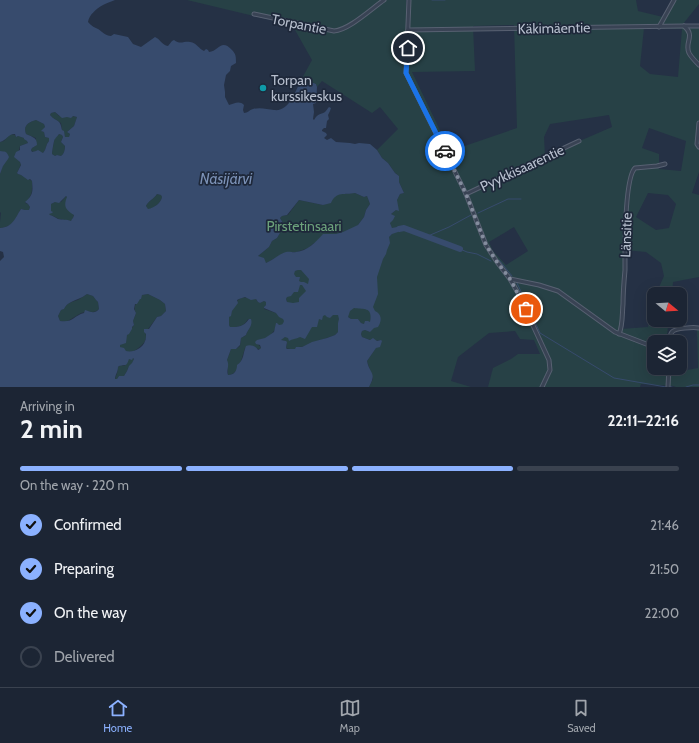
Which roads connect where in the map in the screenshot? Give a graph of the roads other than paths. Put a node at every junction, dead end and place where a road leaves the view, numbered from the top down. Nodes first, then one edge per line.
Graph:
1 (384, 0) edge
2 (410, 0) edge
3 (674, 0) edge
4 (254, 14) dead end
5 (684, 26) junction
6 (699, 26) edge
7 (659, 27) junction
8 (408, 30) junction
9 (699, 65) edge
10 (699, 123) edge
11 (579, 141) dead end
12 (699, 147) edge
13 (665, 164) dead end
14 (466, 194) junction
15 (510, 279) junction
16 (699, 328) edge
17 (619, 334) junction
18 (670, 335) edge
19 (647, 344) edge
20 (669, 375) edge
21 (542, 387) edge
22 (668, 387) edge

1 - 4 street, Torpantie
2 - 8 street
3 - 7 street
5 - 6 street, Käkimäentie
5 - 7 street, Käkimäentie
5 - 9 street
7 - 8 street, Käkimäentie
8 - 14 street
10 - 12 street
11 - 14 street, Pyykkisaarentie
13 - 17 street, Länsitie
14 - 15 street
15 - 17 street
15 - 21 street
16 - 18 street
17 - 19 street
20 - 22 street

